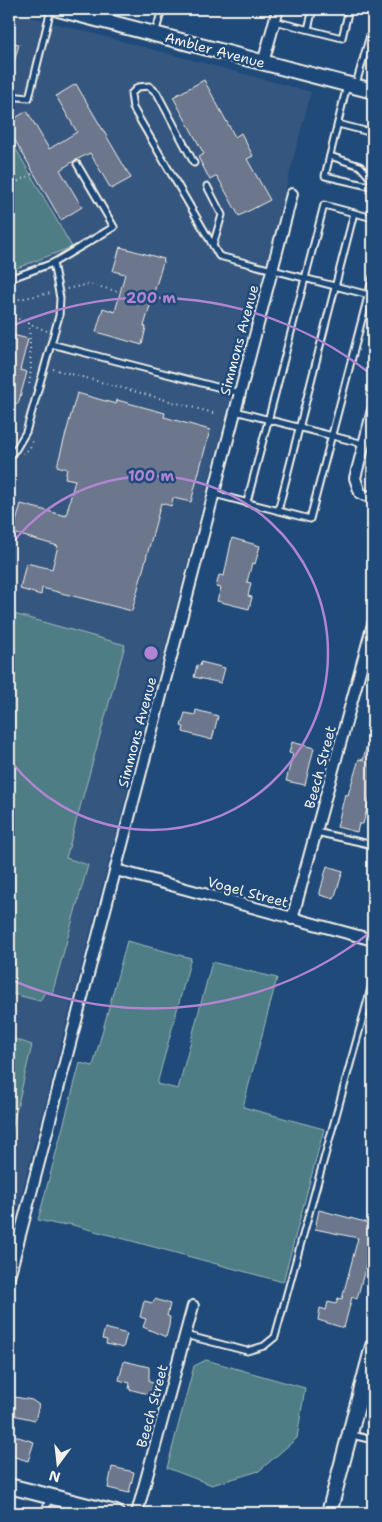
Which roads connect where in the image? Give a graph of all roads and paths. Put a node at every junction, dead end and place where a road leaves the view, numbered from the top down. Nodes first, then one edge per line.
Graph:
1 (58, 9) edge
2 (162, 9) edge
3 (278, 9) edge
4 (314, 9) edge
5 (349, 9) edge
6 (274, 21) junction
7 (373, 25) edge
8 (308, 29) junction
9 (155, 34) junction
10 (263, 63) junction
11 (351, 85) junction
12 (373, 91) edge
13 (9, 96) edge
14 (338, 124) junction
15 (373, 133) edge
16 (330, 156) junction
17 (194, 163) dead end
18 (77, 164) dead end
19 (34, 174) dead end
20 (373, 181) edge
21 (9, 186) edge
22 (207, 186) dead end
23 (373, 188) edge
24 (292, 194) dead end
25 (354, 213) junction
26 (373, 218) edge
27 (213, 245) junction
28 (54, 263) junction
29 (272, 270) junction
30 (373, 277) edge
31 (9, 279) edge
32 (305, 279) junction
33 (335, 286) junction
34 (371, 295) edge
35 (9, 315) edge
36 (29, 323) junction
37 (54, 333) junction
38 (51, 344) junction
39 (53, 369) dead end
40 (240, 393) junction
41 (29, 394) dead end
42 (373, 410) edge
43 (235, 411) junction
44 (217, 414) dead end
45 (268, 419) junction
46 (299, 427) junction
47 (35, 430) dead end
48 (332, 436) junction
49 (364, 444) junction
50 (9, 456) edge
51 (18, 459) dead end
52 (214, 494) junction
53 (373, 499) edge
54 (247, 502) junction
55 (278, 511) junction
56 (373, 624) edge
57 (316, 832) junction
58 (373, 845) edge
59 (116, 870) junction
60 (292, 919) junction
61 (373, 940) edge
62 (373, 981) edge
63 (9, 1277) edge
64 (193, 1306) dead end
65 (185, 1335) junction
66 (373, 1346) edge
67 (350, 1434) junction
68 (373, 1440) edge
69 (9, 1486) edge
70 (49, 1496) junction
71 (45, 1513) edge
72 (116, 1513) edge
73 (137, 1513) edge
74 (329, 1513) edge

1 - 9 main road, Ambler Avenue
1 - 13 lane
2 - 9 lane
3 - 6 street
4 - 8 lane
5 - 8 lane
6 - 8 lane
6 - 10 street
7 - 11 lane
9 - 10 main road, Ambler Avenue
10 - 11 main road, Ambler Avenue
11 - 12 main road, Ambler Avenue
11 - 14 lane
14 - 15 lane
14 - 16 lane
16 - 20 lane
16 - 23 lane
17 - 27 lane
18 - 28 lane
19 - 21 path
22 - 27 lane
24 - 29 street, Simmons Avenue
25 - 26 lane
25 - 32 lane
25 - 33 lane
27 - 29 lane
28 - 31 lane
28 - 37 lane
29 - 32 lane
29 - 40 street, Simmons Avenue
30 - 34 lane
32 - 33 lane
32 - 45 lane
33 - 34 lane
33 - 46 lane
34 - 48 lane
35 - 36 path
36 - 37 path
36 - 41 path
37 - 38 lane
38 - 40 lane
38 - 50 lane
39 - 44 path
40 - 43 street, Simmons Avenue
42 - 49 street
43 - 45 lane
43 - 52 street, Simmons Avenue
45 - 46 lane
45 - 54 lane
46 - 48 lane
46 - 55 lane
47 - 51 path
48 - 49 lane
48 - 55 lane
49 - 53 street
52 - 54 lane
52 - 59 street, Simmons Avenue
54 - 55 lane
56 - 57 street, Beech Street
57 - 58 lane
57 - 60 street, Beech Street
59 - 60 street, Vogel Street
59 - 63 street, Simmons Avenue
60 - 61 street, Vogel Street
62 - 65 lane
64 - 65 street, Beech Street
65 - 73 street, Beech Street
66 - 67 main road
67 - 68 lane
67 - 74 main road
69 - 70 main road
70 - 71 lane
70 - 72 main road

